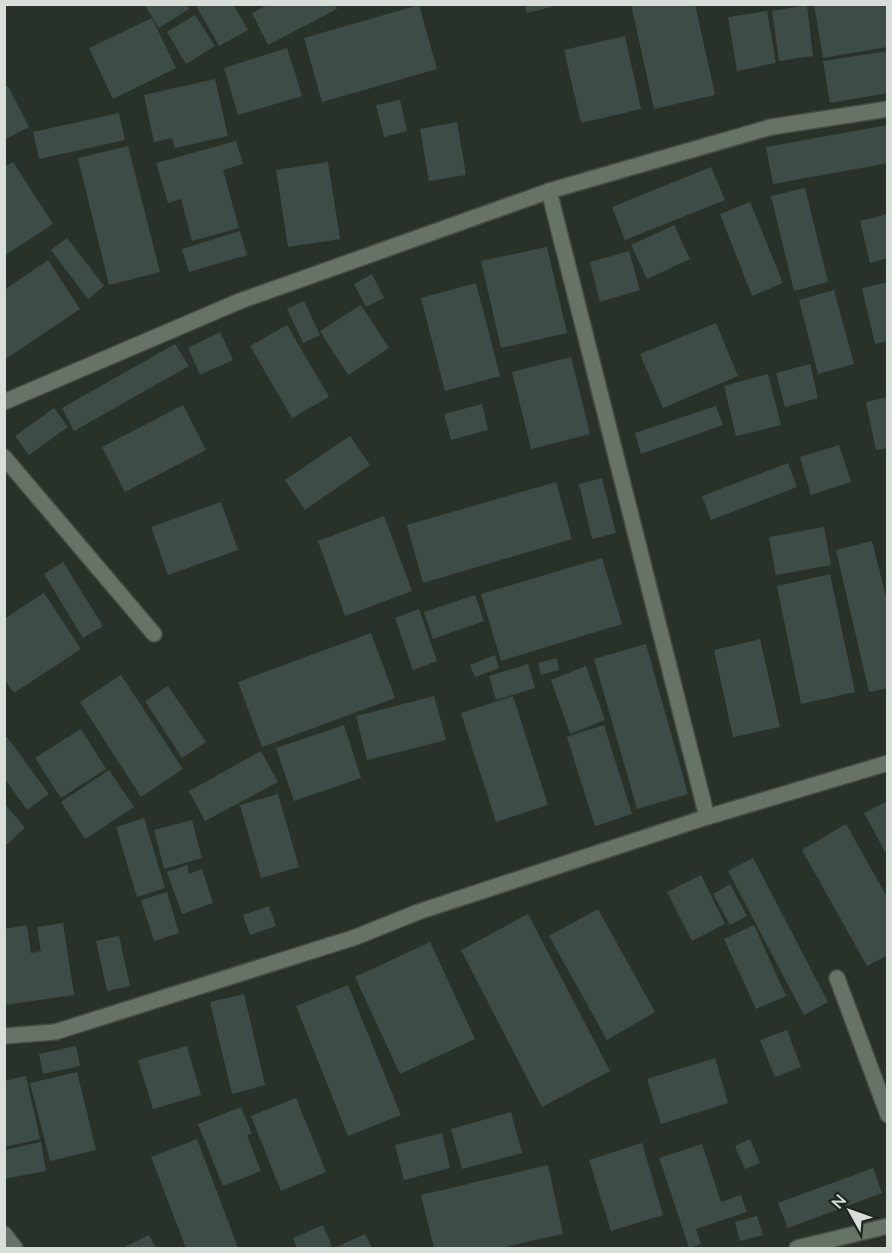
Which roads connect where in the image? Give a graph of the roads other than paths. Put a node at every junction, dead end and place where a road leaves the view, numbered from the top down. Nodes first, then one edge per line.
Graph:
1 (888, 109) edge
2 (549, 191) junction
3 (4, 402) edge
4 (4, 457) edge
5 (154, 634) dead end
6 (888, 763) edge
7 (707, 817) junction
8 (837, 978) dead end
9 (4, 1036) edge
10 (888, 1115) edge
11 (888, 1226) edge
12 (4, 1234) edge
13 (15, 1248) edge
14 (797, 1248) edge

1 - 2 street
2 - 3 street
2 - 7 street
4 - 5 street
6 - 7 street
7 - 9 street
8 - 10 street
11 - 14 street
12 - 13 street

